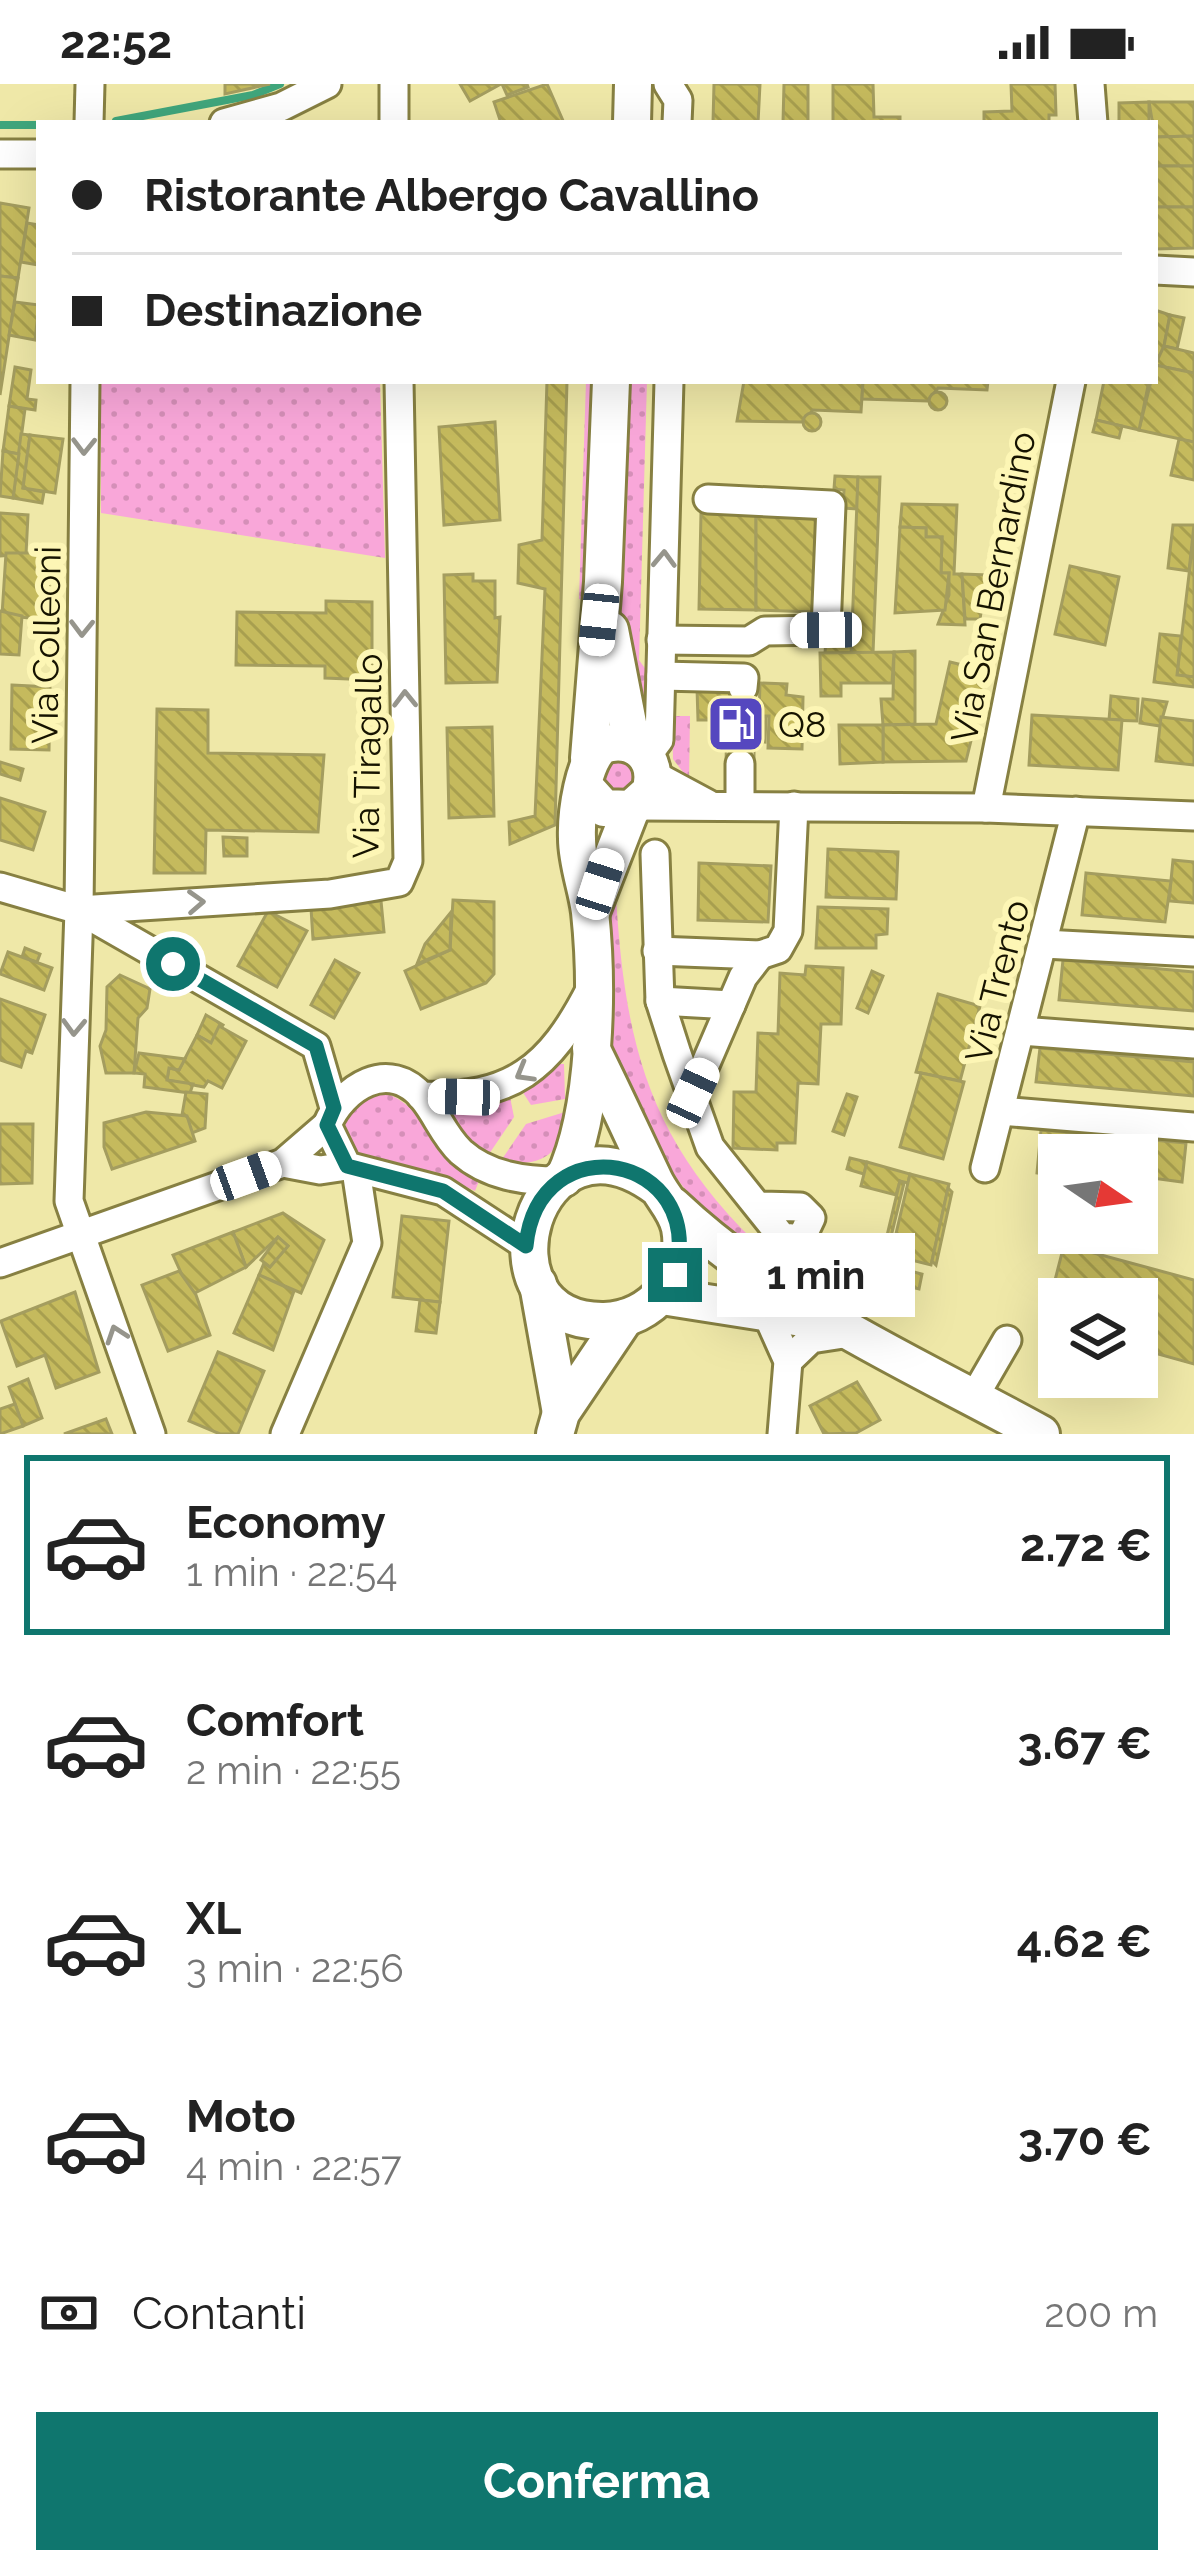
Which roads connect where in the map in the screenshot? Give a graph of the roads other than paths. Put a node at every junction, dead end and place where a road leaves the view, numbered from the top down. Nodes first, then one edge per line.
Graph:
1 (90, 84) edge
2 (327, 84) edge
3 (394, 84) edge
4 (608, 84) edge
5 (633, 84) edge
6 (668, 84) edge
7 (1090, 84) edge
8 (89, 120) edge
9 (234, 120) edge
10 (394, 120) edge
11 (609, 120) edge
12 (632, 120) edge
13 (677, 120) edge
14 (1093, 120) edge
15 (0, 154) edge
16 (36, 154) edge
17 (1158, 270) edge
18 (1194, 272) edge
19 (85, 384) edge
20 (610, 384) edge
21 (669, 384) edge
22 (1070, 384) edge
23 (399, 389) edge
24 (708, 499) dead end
25 (603, 582) junction
26 (661, 640) junction
27 (661, 676) junction
28 (743, 688) dead end
29 (740, 764) tunnel mouth
30 (587, 773) junction
31 (640, 778) junction
32 (740, 806) junction
33 (794, 806) junction
34 (986, 808) junction
35 (1076, 811) junction
36 (1194, 816) edge
37 (655, 854) dead end
38 (0, 887) edge
39 (79, 910) junction
40 (590, 915) junction
41 (1044, 944) junction
42 (657, 950) junction
43 (1194, 952) edge
44 (760, 955) junction
45 (590, 990) junction
46 (661, 1001) junction
47 (731, 1005) junction
48 (1022, 1031) junction
49 (1194, 1044) edge
50 (591, 1048) junction
51 (693, 1093) junction
52 (422, 1096) junction
53 (1000, 1111) junction
54 (330, 1117) junction
55 (1194, 1127) edge
56 (283, 1163) junction
57 (351, 1168) junction
58 (985, 1168) dead end
59 (561, 1179) junction
60 (664, 1196) junction
61 (759, 1206) dead end
62 (79, 1235) junction
63 (526, 1246) junction
64 (0, 1264) edge
65 (538, 1284) junction
66 (662, 1296) junction
67 (766, 1312) junction
68 (625, 1318) junction
69 (837, 1327) junction
70 (1007, 1340) dead end
71 (788, 1361) junction
72 (974, 1397) junction
73 (558, 1424) edge
74 (151, 1434) edge
75 (285, 1434) edge
76 (782, 1434) edge
77 (1041, 1434) edge

1 - 8 street
2 - 9 street
3 - 10 street
4 - 11 main road
5 - 12 main road
6 - 13 street
7 - 14 street
15 - 16 street
17 - 18 street
19 -> 39 street, Via Colleoni
20 - 25 main road
26 -> 21 street
22 - 34 street, Via San Bernardino
39 -> 23 street, Via Tiragallo
24 - 26 street
25 - 30 main road
25 - 31 main road
26 - 27 street
27 - 28 street
27 - 31 street
29 - 32 street
30 - 31 main road
30 - 31 main road
30 - 40 main road
31 - 32 street
31 - 40 main road
32 - 33 street
33 - 34 street
33 - 44 street
34 - 35 street
35 - 36 street
35 - 41 street, Via Trento
37 - 42 street
38 - 39 street
39 - 54 street
39 -> 62 street, Via Colleoni
40 - 45 main road
41 - 43 street
41 - 48 street, Via Trento
42 - 44 street
42 - 46 street
44 - 47 street
45 - 50 main road
45 -> 52 street
46 - 47 street
46 - 51 street
47 - 51 street
48 - 49 street
48 - 53 street, Via Trento
50 - 59 main road
50 - 60 main road
51 - 61 street
52 - 54 street
52 - 59 street
53 - 55 street
53 - 58 street, Via Trento
54 - 56 street
54 - 57 street
56 - 57 street
56 - 62 street
57 - 63 street
57 - 75 street
59 - 60 main road
59 - 63 main road
60 - 66 main road
60 - 69 main road
62 - 64 street
74 -> 62 street, Via Colleoni
63 - 65 main road
65 - 68 main road
65 - 73 main road
66 - 67 main road
66 - 68 main road
67 - 69 main road
67 - 71 street
68 - 73 main road
69 - 71 street
69 - 72 main road
70 - 72 street
71 - 76 street
72 - 77 main road

